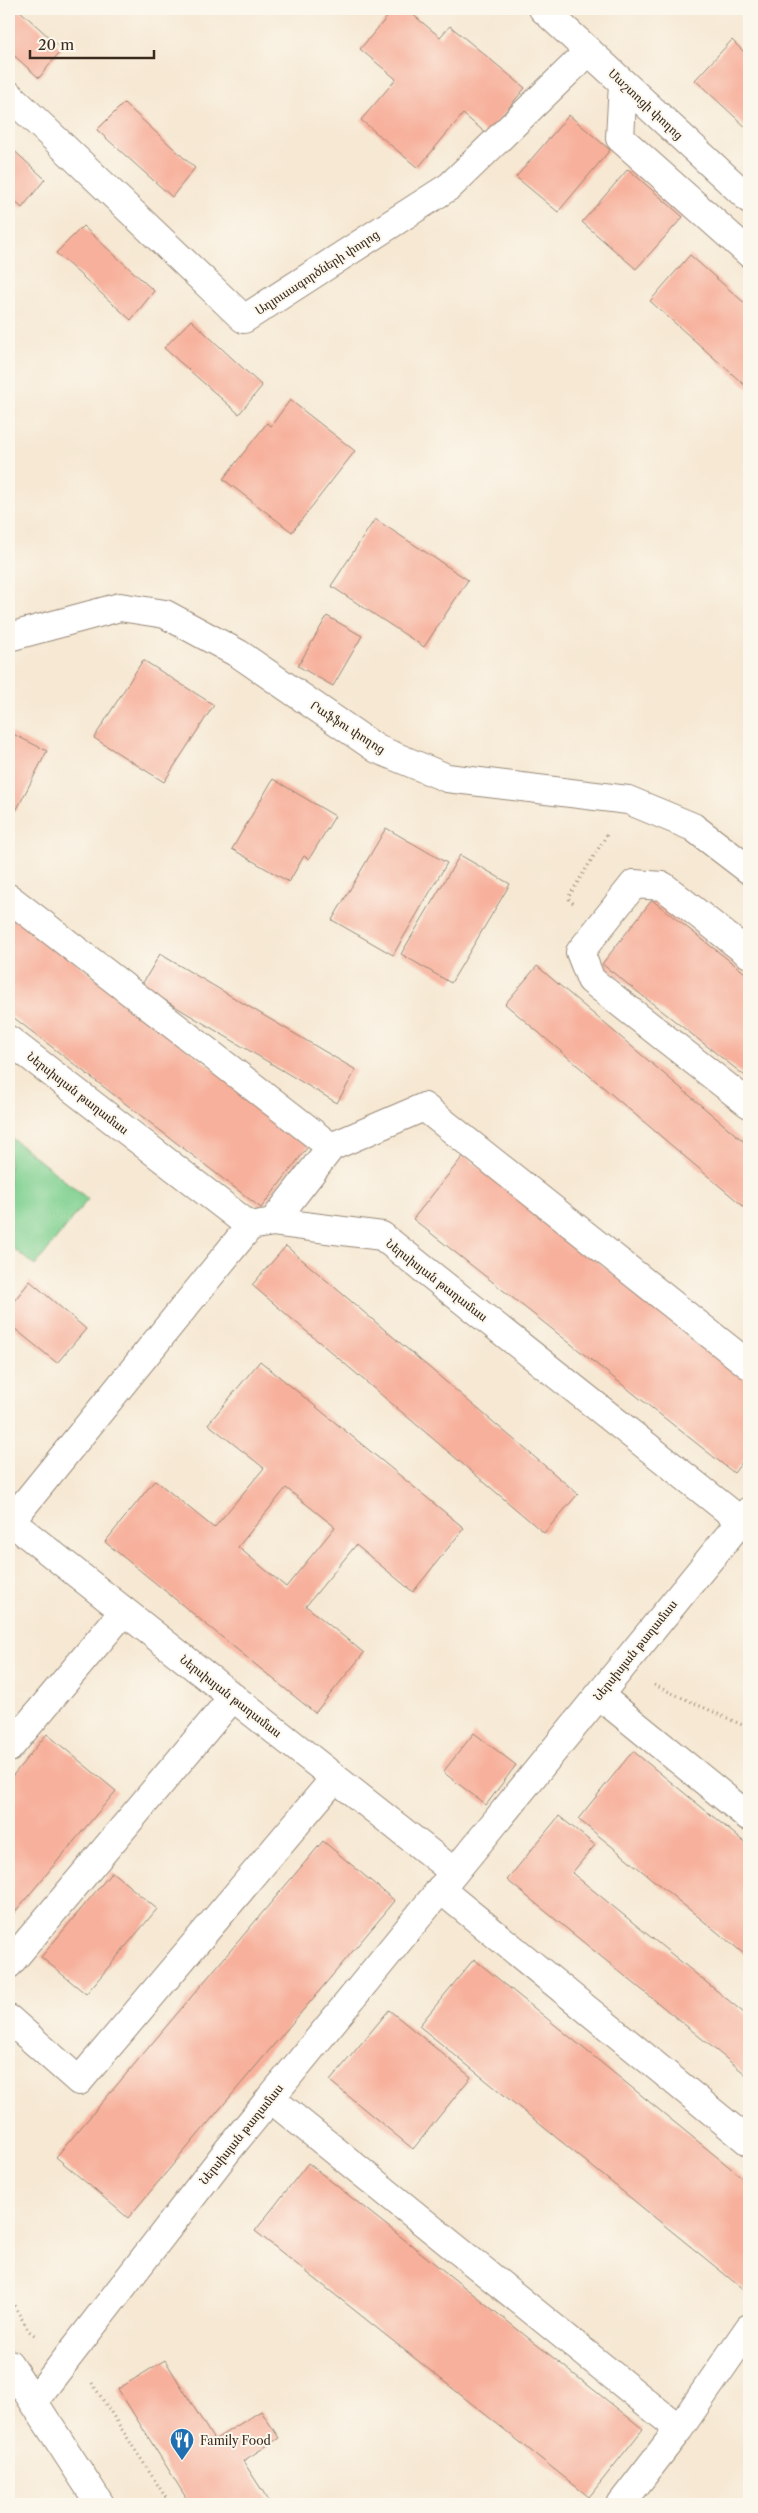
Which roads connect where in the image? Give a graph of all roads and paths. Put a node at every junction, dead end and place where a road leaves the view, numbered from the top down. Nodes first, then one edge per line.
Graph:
1 (542, 9) edge
2 (589, 52) junction
3 (623, 83) junction
4 (9, 95) edge
5 (749, 199) edge
6 (749, 253) edge
7 (9, 637) edge
8 (609, 832) dead end
9 (749, 870) edge
10 (9, 898) edge
11 (568, 898) dead end
12 (749, 954) edge
13 (9, 1040) edge
14 (749, 1104) edge
15 (332, 1146) junction
16 (262, 1224) junction
17 (749, 1365) edge
18 (745, 1516) edge
19 (11, 1527) edge
20 (124, 1612) junction
21 (620, 1670) junction
22 (599, 1695) junction
23 (233, 1697) junction
24 (749, 1728) edge
25 (9, 1748) edge
26 (335, 1778) junction
27 (749, 1817) edge
28 (447, 1880) junction
29 (9, 1964) edge
30 (9, 2020) edge
31 (270, 2098) junction
32 (749, 2142) edge
33 (9, 2296) edge
34 (749, 2328) edge
35 (65, 2360) junction
36 (9, 2364) edge
37 (34, 2401) junction
38 (679, 2429) junction
39 (749, 2499) edge
40 (100, 2504) edge
41 (170, 2504) edge
42 (622, 2504) edge
43 (743, 2504) edge

1 - 2 street, Մաշտոցի փողոց
2 - 3 street, Մաշտոցի փողոց
2 - 4 street, Աղյուսագործների փողոց
3 - 5 street, Մաշտոցի փողոց
3 - 6 street
7 - 9 street, Րաֆֆու փողոց
8 - 11 path
10 - 15 street
12 - 14 street
13 - 16 street, Ներսիսյան թաղամաս
15 - 16 street
15 - 17 street
16 - 18 street, Ներսիսյան թաղամաս
16 - 19 street
18 - 21 street, Ներսիսյան թաղամաս
19 - 20 street, Ներսիսյան թաղամաս
20 - 23 street, Ներսիսյան թաղամաս
20 - 25 street
21 - 22 street, Ներսիսյան թաղամաս
21 - 24 path
22 - 27 street
22 - 28 street, Ներսիսյան թաղամաս
23 - 26 street, Ներսիսյան թաղամաս
23 - 29 street
26 - 28 street, Ներսիսյան թաղամաս
26 - 30 street
28 - 31 street, Ներսիսյան թաղամաս
28 - 32 street
31 - 35 street, Ներսիսյան թաղամաս
31 - 38 street
33 - 35 path
34 - 38 street
35 - 37 street, Ներսիսյան թաղամաս
35 - 41 path
36 - 37 street
37 - 40 street
38 - 42 street
39 - 43 path

